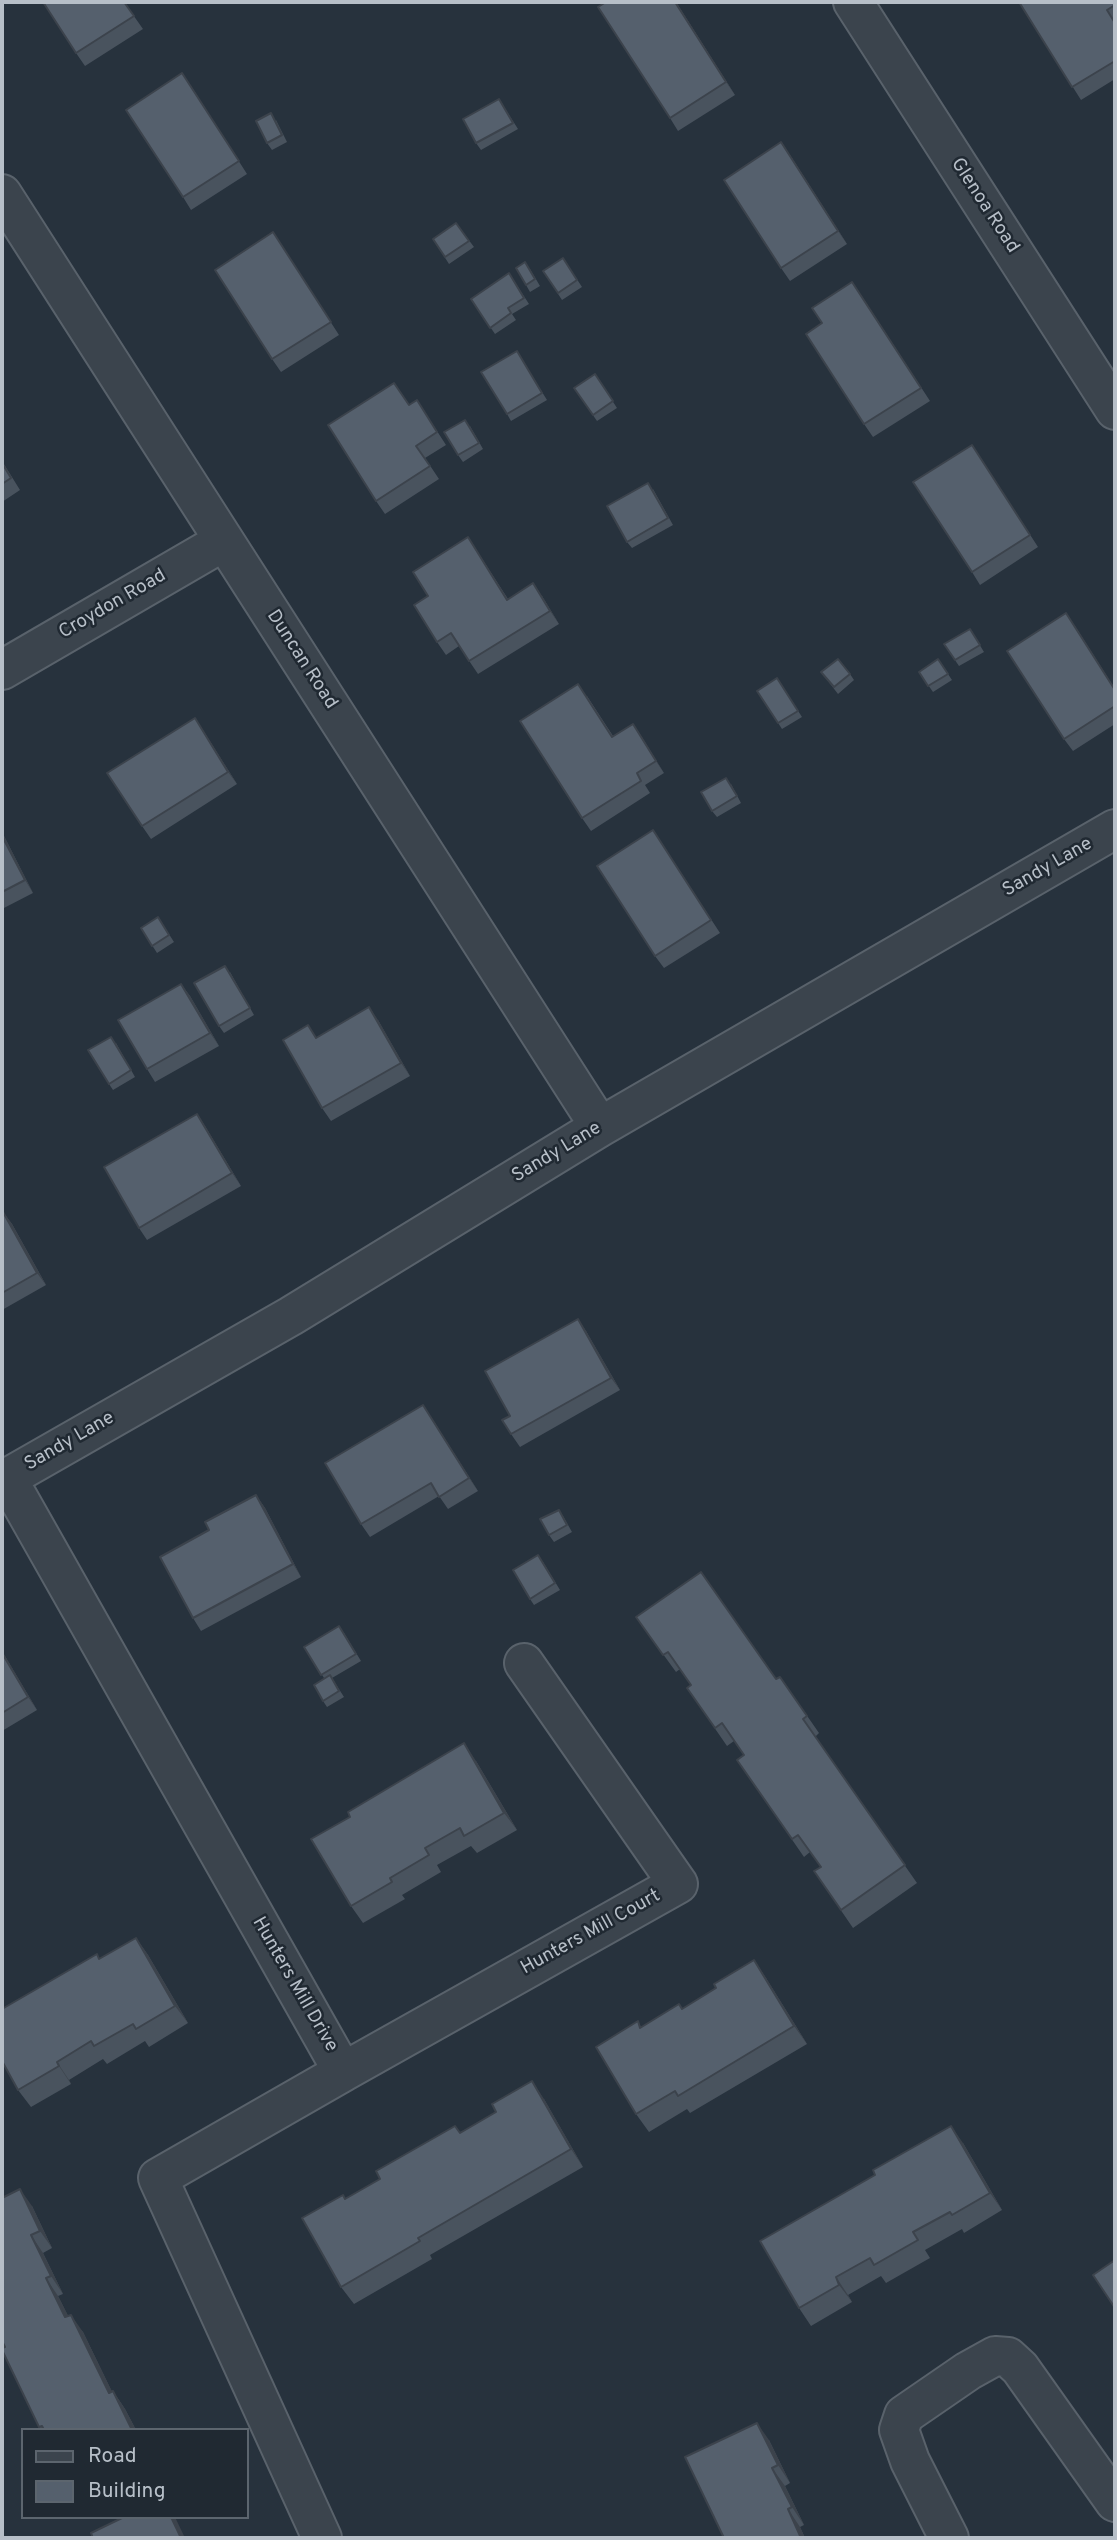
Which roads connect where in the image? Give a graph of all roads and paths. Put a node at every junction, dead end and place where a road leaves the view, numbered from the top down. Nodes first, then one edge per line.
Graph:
1 (853, 2) edge
2 (2, 194) edge
3 (1115, 410) edge
4 (224, 541) junction
5 (2, 670) edge
6 (1115, 829) edge
7 (600, 1127) junction
8 (4, 1479) edge
9 (524, 1662) dead end
10 (343, 2072) junction
11 (1115, 2502) edge
12 (322, 2538) edge
13 (949, 2538) edge

1 - 3 street, Glenoa Road
2 - 4 street, Duncan Road
4 - 5 street, Croydon Road
4 - 7 street, Duncan Road
6 - 7 street, Sandy Lane
7 - 8 street, Sandy Lane
8 - 10 street, Hunters Mill Drive
9 - 10 street, Hunters Mill Court
10 - 12 street, Hunters Mill Drive
11 - 13 street

